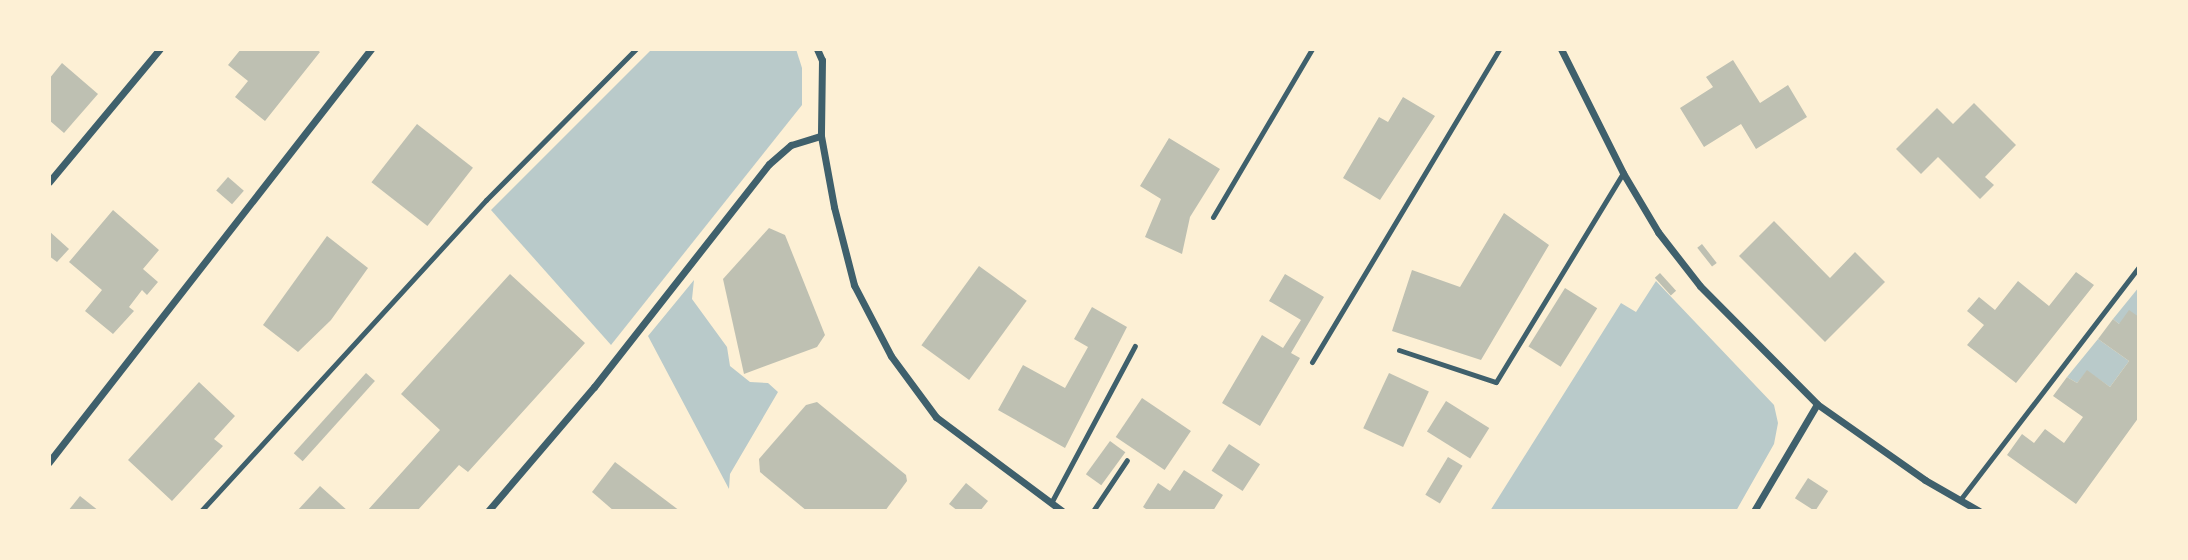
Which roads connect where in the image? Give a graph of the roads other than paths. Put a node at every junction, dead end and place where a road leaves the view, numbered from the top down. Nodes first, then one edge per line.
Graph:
1 (160, 49) edge
2 (371, 49) edge
3 (636, 49) edge
4 (817, 49) edge
5 (1311, 49) edge
6 (1499, 49) edge
7 (1561, 49) edge
8 (821, 136) junction
9 (1623, 173) junction
10 (49, 182) edge
11 (1213, 217) dead end
12 (2139, 267) edge
13 (1135, 346) dead end
14 (1399, 350) dead end
15 (1312, 362) dead end
16 (1816, 404) junction
17 (1127, 460) dead end
18 (49, 463) edge
19 (1960, 500) junction
20 (1052, 503) junction
21 (201, 511) edge
22 (488, 511) edge
23 (1062, 511) edge
24 (1094, 511) edge
25 (1754, 511) edge
26 (1979, 511) edge

1 - 10 street
2 - 18 street
3 - 21 lane
4 - 8 street
5 - 11 lane
6 - 15 lane
7 - 9 street
8 - 20 street
8 - 22 street
9 - 14 lane
9 - 16 street
12 - 19 lane
13 - 20 lane
16 - 19 street
16 - 25 street
17 - 24 lane
19 - 26 street
20 - 23 street

